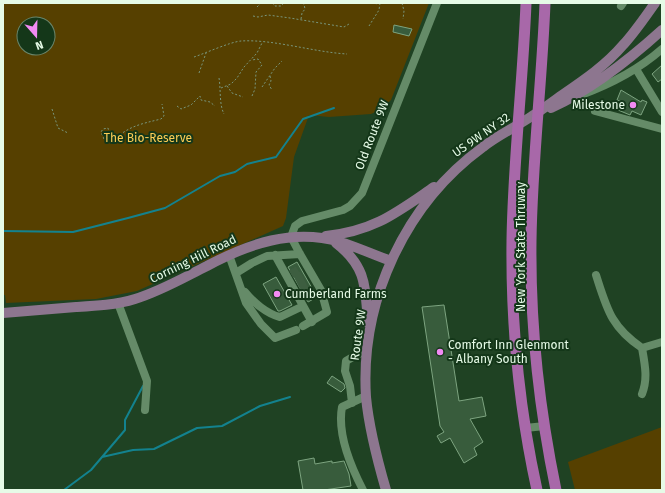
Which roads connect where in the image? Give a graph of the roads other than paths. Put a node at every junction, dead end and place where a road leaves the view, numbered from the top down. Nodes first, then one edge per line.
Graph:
1 (437, 3) edge
2 (526, 3) edge
3 (545, 3) edge
4 (655, 3) edge
5 (662, 3) edge
6 (662, 30) edge
7 (624, 45) junction
8 (662, 49) edge
9 (636, 69) junction
10 (568, 100) junction
11 (595, 111) dead end
12 (662, 112) edge
13 (533, 116) junction
14 (662, 129) edge
15 (447, 178) junction
16 (291, 237) junction
17 (316, 237) junction
18 (331, 240) junction
19 (300, 254) junction
20 (229, 255) junction
21 (275, 256) junction
22 (391, 261) junction
23 (236, 273) junction
24 (596, 275) dead end
25 (242, 288) junction
26 (297, 289) junction
27 (118, 303) junction
28 (3, 313) edge
29 (312, 322) junction
30 (369, 340) junction
31 (662, 342) edge
32 (642, 348) junction
33 (367, 352) junction
34 (642, 394) dead end
35 (366, 396) junction
36 (352, 403) junction
37 (145, 410) dead end
38 (545, 426) junction
39 (525, 428) junction
40 (363, 490) edge
41 (386, 490) edge
42 (537, 490) edge
43 (556, 490) edge

1 - 16 street, Old Route 9W
2 - 39 highway, New York State Thruway
3 - 38 highway, New York State Thruway
4 - 7 main road
5 - 7 main road
6 - 10 main road
7 - 13 main road
8 - 9 street
9 - 10 street
9 - 12 street
10 - 13 main road
11 - 14 street
13 - 15 main road, US 9W NY 32
15 - 17 main road
15 - 22 main road, Route 9W
16 - 17 main road, Corning Hill Road
16 - 19 street
16 - 20 main road, Corning Hill Road
17 - 18 main road, Corning Hill Road
18 - 22 main road, Corning Hill Road
18 - 30 main road
19 - 21 street
19 - 29 street
20 - 23 street
20 - 27 main road, Corning Hill Road
21 - 23 street
21 - 26 street
22 - 30 main road, Route 9W
23 - 25 street
24 - 32 street
25 - 26 street
25 - 29 street
26 - 29 street
27 - 28 main road, Corning Hill Road
27 - 37 street
30 - 33 main road, Route 9W
31 - 32 street
32 - 34 street
33 - 35 main road, Route 9W
33 - 36 street
35 - 36 street
35 - 41 main road, Route 9W
36 - 40 street
38 - 39 street
38 - 43 highway, New York State Thruway
39 - 42 highway, New York State Thruway

